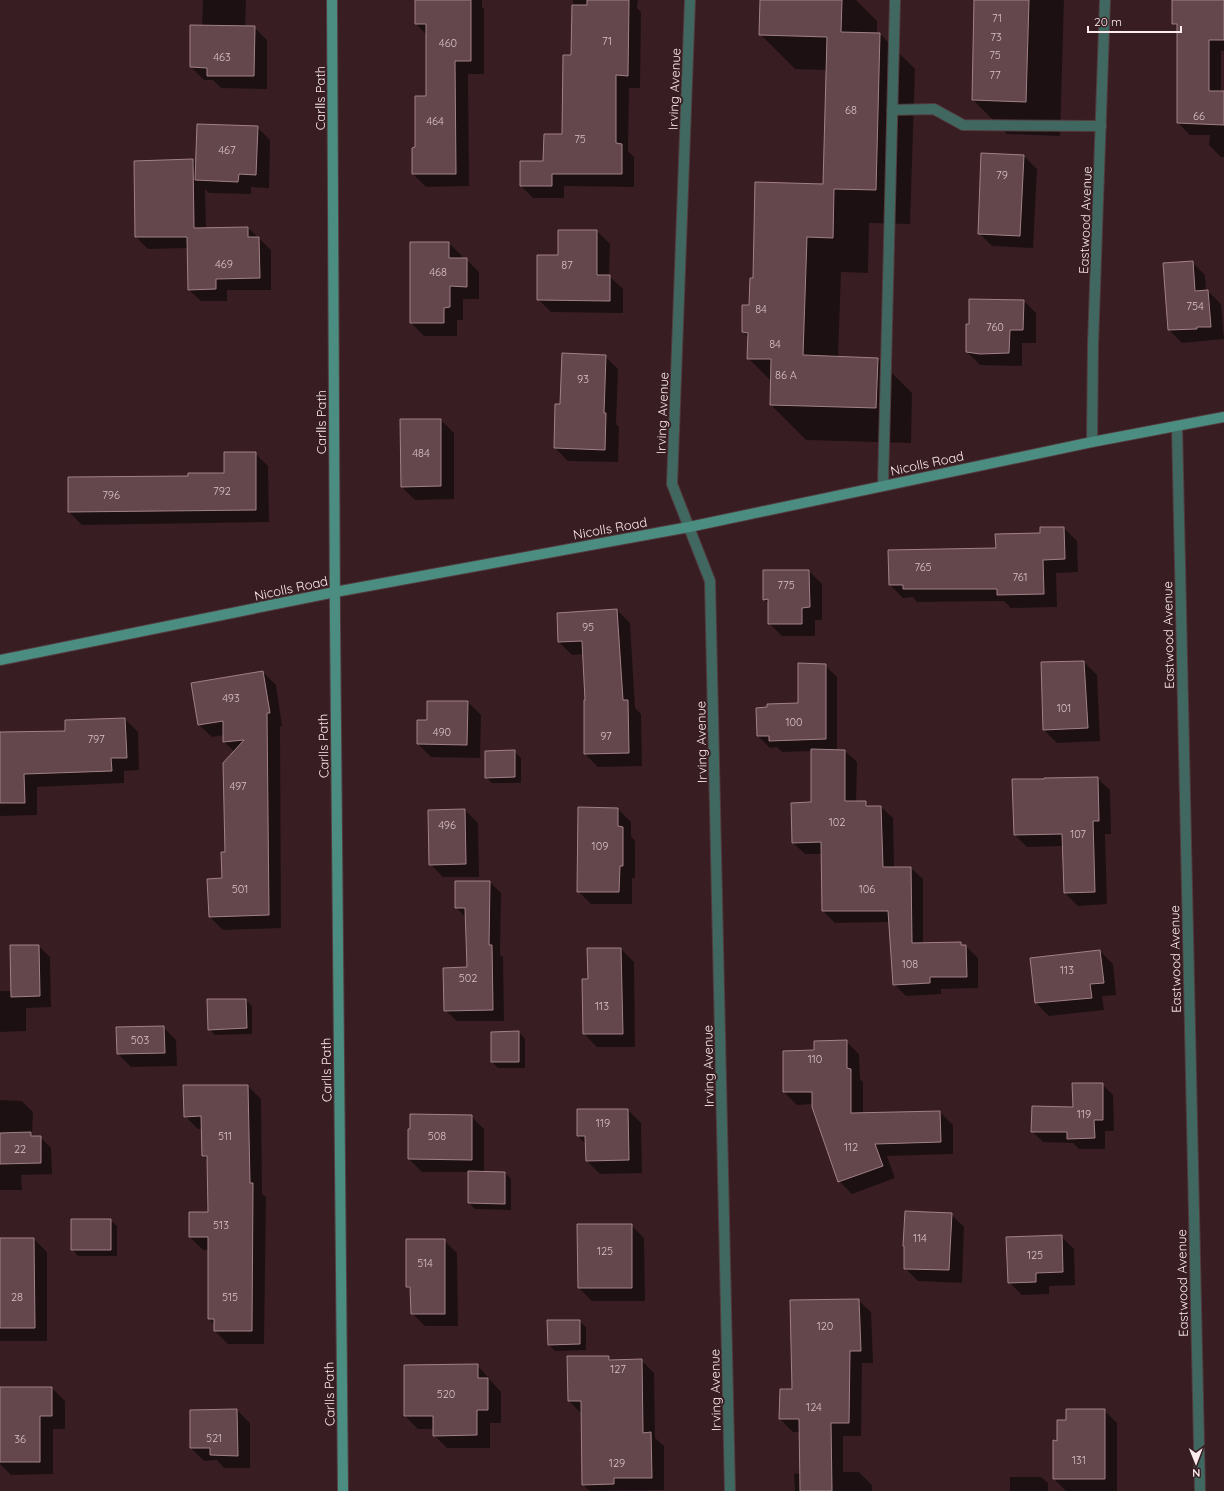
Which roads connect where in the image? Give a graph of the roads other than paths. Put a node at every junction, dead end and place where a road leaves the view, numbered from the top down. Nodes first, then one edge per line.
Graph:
1 (332, 0) edge
2 (690, 0) edge
3 (895, 0) edge
4 (1105, 0) edge
5 (892, 110) junction
6 (1101, 126) junction
7 (1224, 417) edge
8 (1177, 426) junction
9 (1092, 442) junction
10 (883, 486) junction
11 (690, 527) junction
12 (335, 592) junction
13 (0, 660) edge
14 (343, 1491) edge
15 (730, 1491) edge
16 (1200, 1491) edge

1 - 12 street, Carlls Path
2 - 11 street, Irving Avenue
3 - 5 street
4 - 6 street, Eastwood Avenue
5 - 6 street
5 - 10 street
6 - 9 street, Eastwood Avenue
7 - 8 street, Nicolls Road
8 - 9 street, Nicolls Road
8 - 16 street, Eastwood Avenue
9 - 10 street, Nicolls Road
10 - 11 street, Nicolls Road
11 - 12 street, Nicolls Road
11 - 15 street, Irving Avenue
12 - 13 street, Nicolls Road
12 - 14 street, Carlls Path

